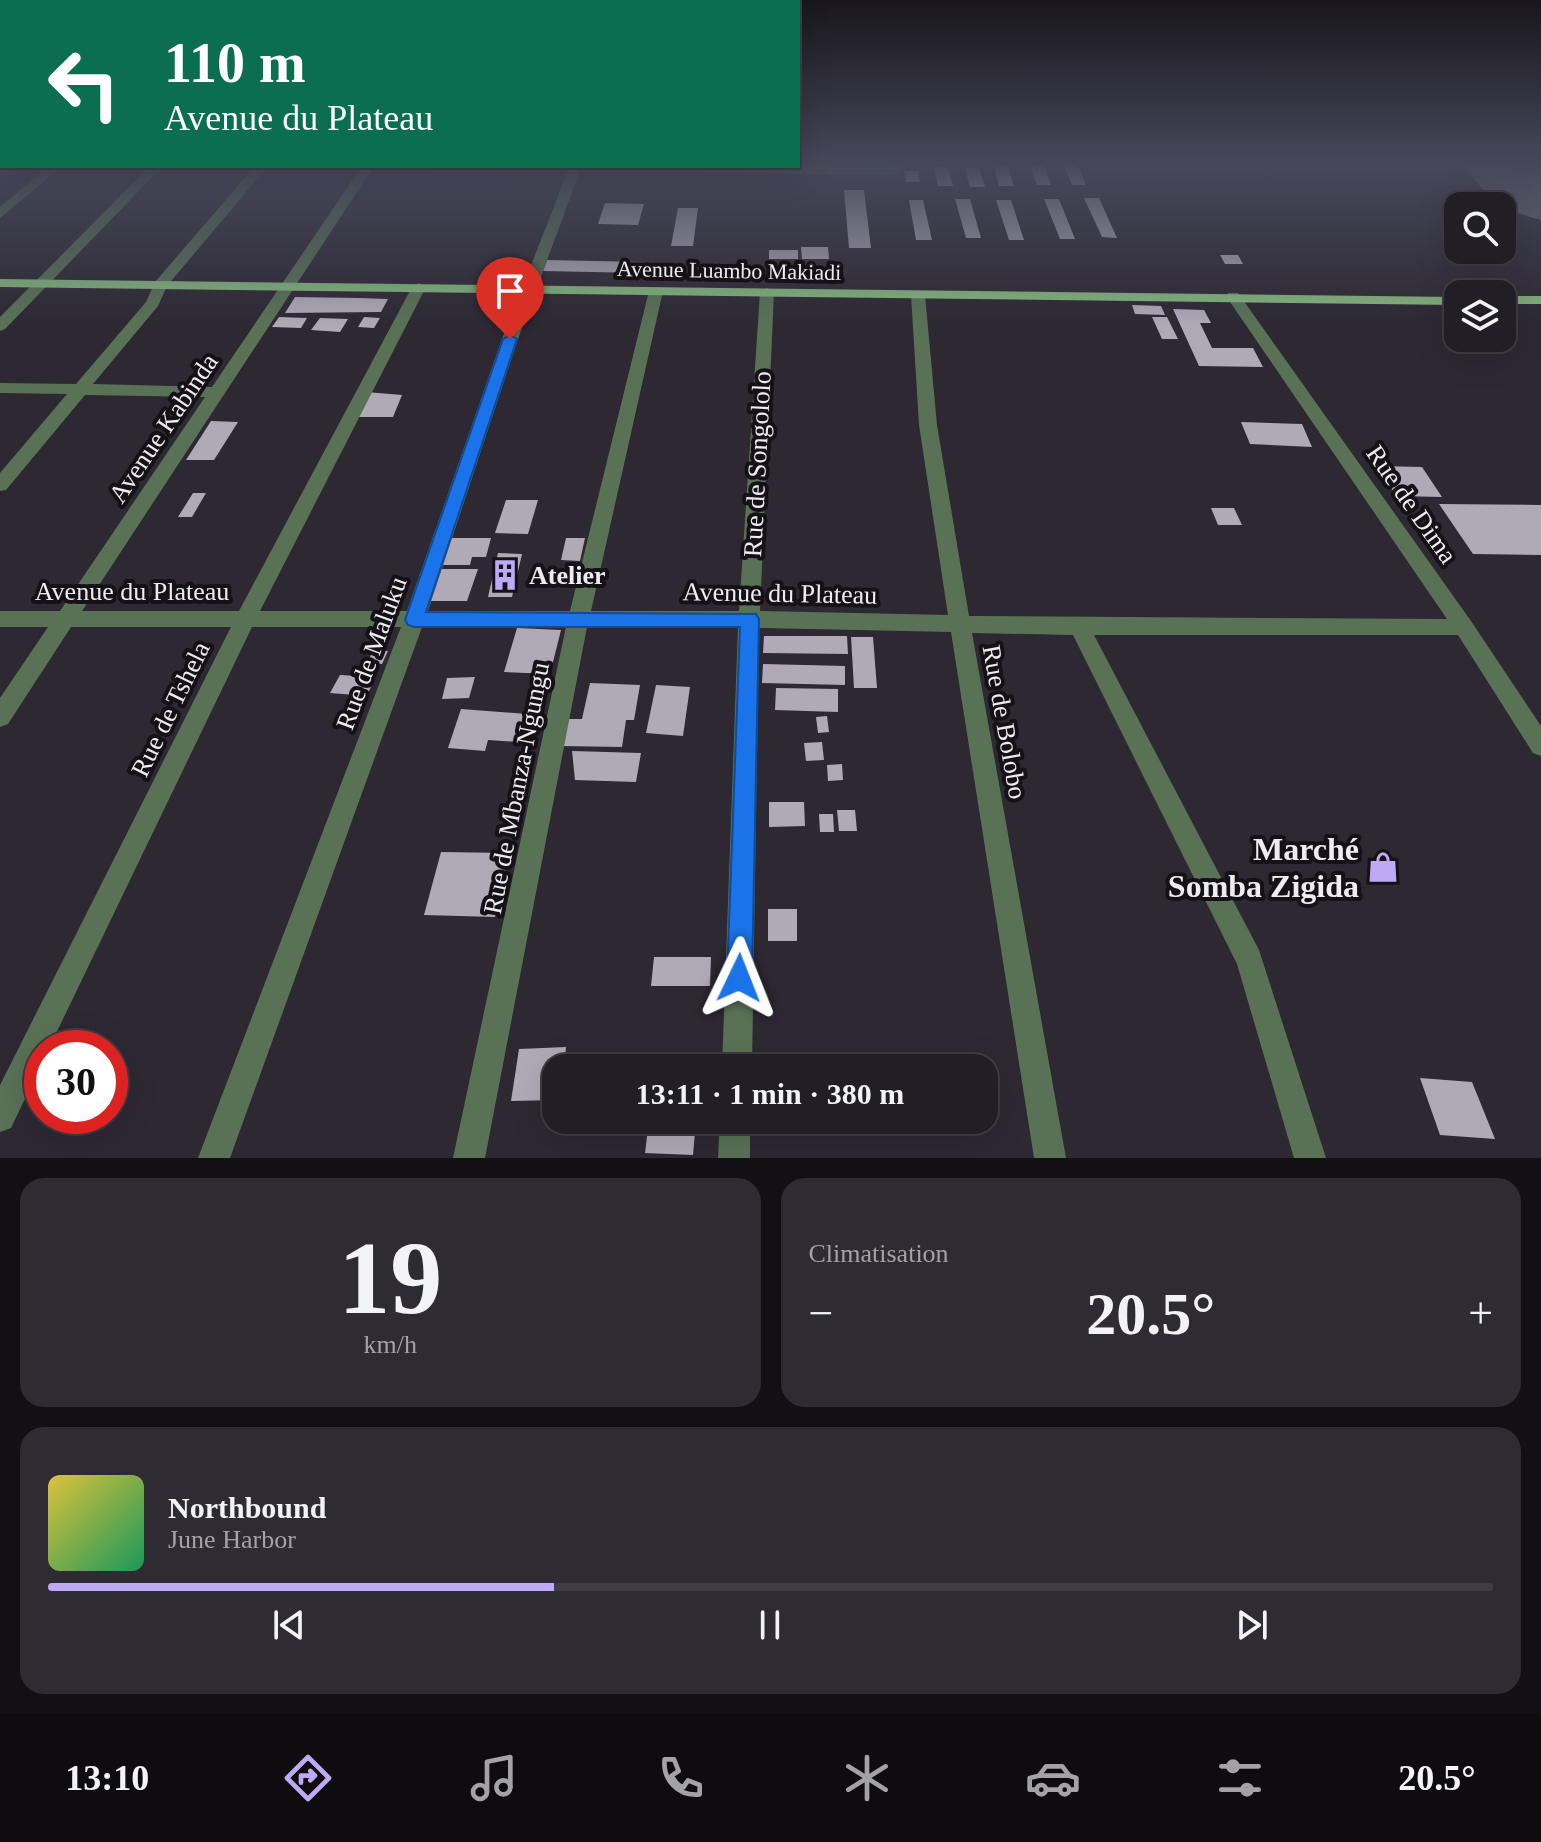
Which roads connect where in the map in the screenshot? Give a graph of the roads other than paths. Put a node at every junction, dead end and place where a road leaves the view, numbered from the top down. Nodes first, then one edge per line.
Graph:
1 (105, 218) edge
2 (217, 218) edge
3 (334, 218) edge
4 (556, 218) edge
5 (0, 283) edge
6 (39, 283) junction
7 (160, 285) junction
8 (288, 287) junction
9 (419, 287) junction
10 (529, 288) junction
11 (656, 291) junction
12 (767, 292) junction
13 (918, 295) junction
14 (1233, 296) junction
15 (1516, 300) edge
16 (1541, 300) edge
17 (1444, 301) edge
18 (0, 326) edge
19 (0, 388) edge
20 (82, 389) junction
21 (219, 392) junction
22 (0, 485) edge
23 (246, 618) junction
24 (0, 619) edge
25 (749, 619) junction
26 (66, 620) junction
27 (414, 620) junction
28 (578, 620) junction
29 (959, 625) junction
30 (1079, 627) junction
31 (1464, 627) junction
32 (0, 717) edge
33 (1541, 746) edge
34 (737, 1054) edge
35 (0, 1117) edge
36 (735, 1134) edge
37 (214, 1158) edge
38 (469, 1158) edge
39 (734, 1158) edge
40 (1050, 1158) edge
41 (1310, 1158) edge

1 - 6 street
2 - 7 street
3 - 8 street, Avenue Kabinda
4 - 10 street, Rue de Maluku
5 - 6 main road, Avenue Luambo Makiadi
6 - 7 main road, Avenue Luambo Makiadi
6 - 18 street
7 - 8 main road, Avenue Luambo Makiadi
7 - 20 street
8 - 9 main road, Avenue Luambo Makiadi
8 - 21 street, Avenue Kabinda
9 - 10 main road, Avenue Luambo Makiadi
9 - 23 street, Rue de Tshela
10 - 11 main road, Avenue Luambo Makiadi
10 - 27 street, Rue de Maluku
11 - 12 main road, Avenue Luambo Makiadi
11 - 28 street, Rue de Mbanza-Ngungu
12 - 13 main road, Avenue Luambo Makiadi
12 - 25 street, Rue de Songololo
13 - 14 main road, Avenue Luambo Makiadi
13 - 29 street, Rue de Bolobo
14 - 17 main road, Avenue Luambo Makiadi
14 - 31 street, Rue de Dima
15 - 16 main road
19 - 20 street
20 - 21 street
20 - 22 street
21 - 26 street, Avenue Kabinda
23 - 26 street, Avenue du Plateau
23 - 27 street, Avenue du Plateau
23 - 35 street, Rue de Tshela
24 - 26 street, Avenue du Plateau
25 - 28 street, Avenue du Plateau
25 - 29 street, Avenue du Plateau
25 - 34 street, Rue de Songololo
26 - 32 street, Avenue Kabinda
27 - 28 street, Avenue du Plateau
27 - 37 street, Rue de Maluku
28 - 38 street, Rue de Mbanza-Ngungu
29 - 30 street, Avenue du Plateau
29 - 40 street, Rue de Bolobo
30 - 31 street, Avenue du Plateau
30 - 41 street
31 - 33 street, Rue de Dima
36 - 39 street

